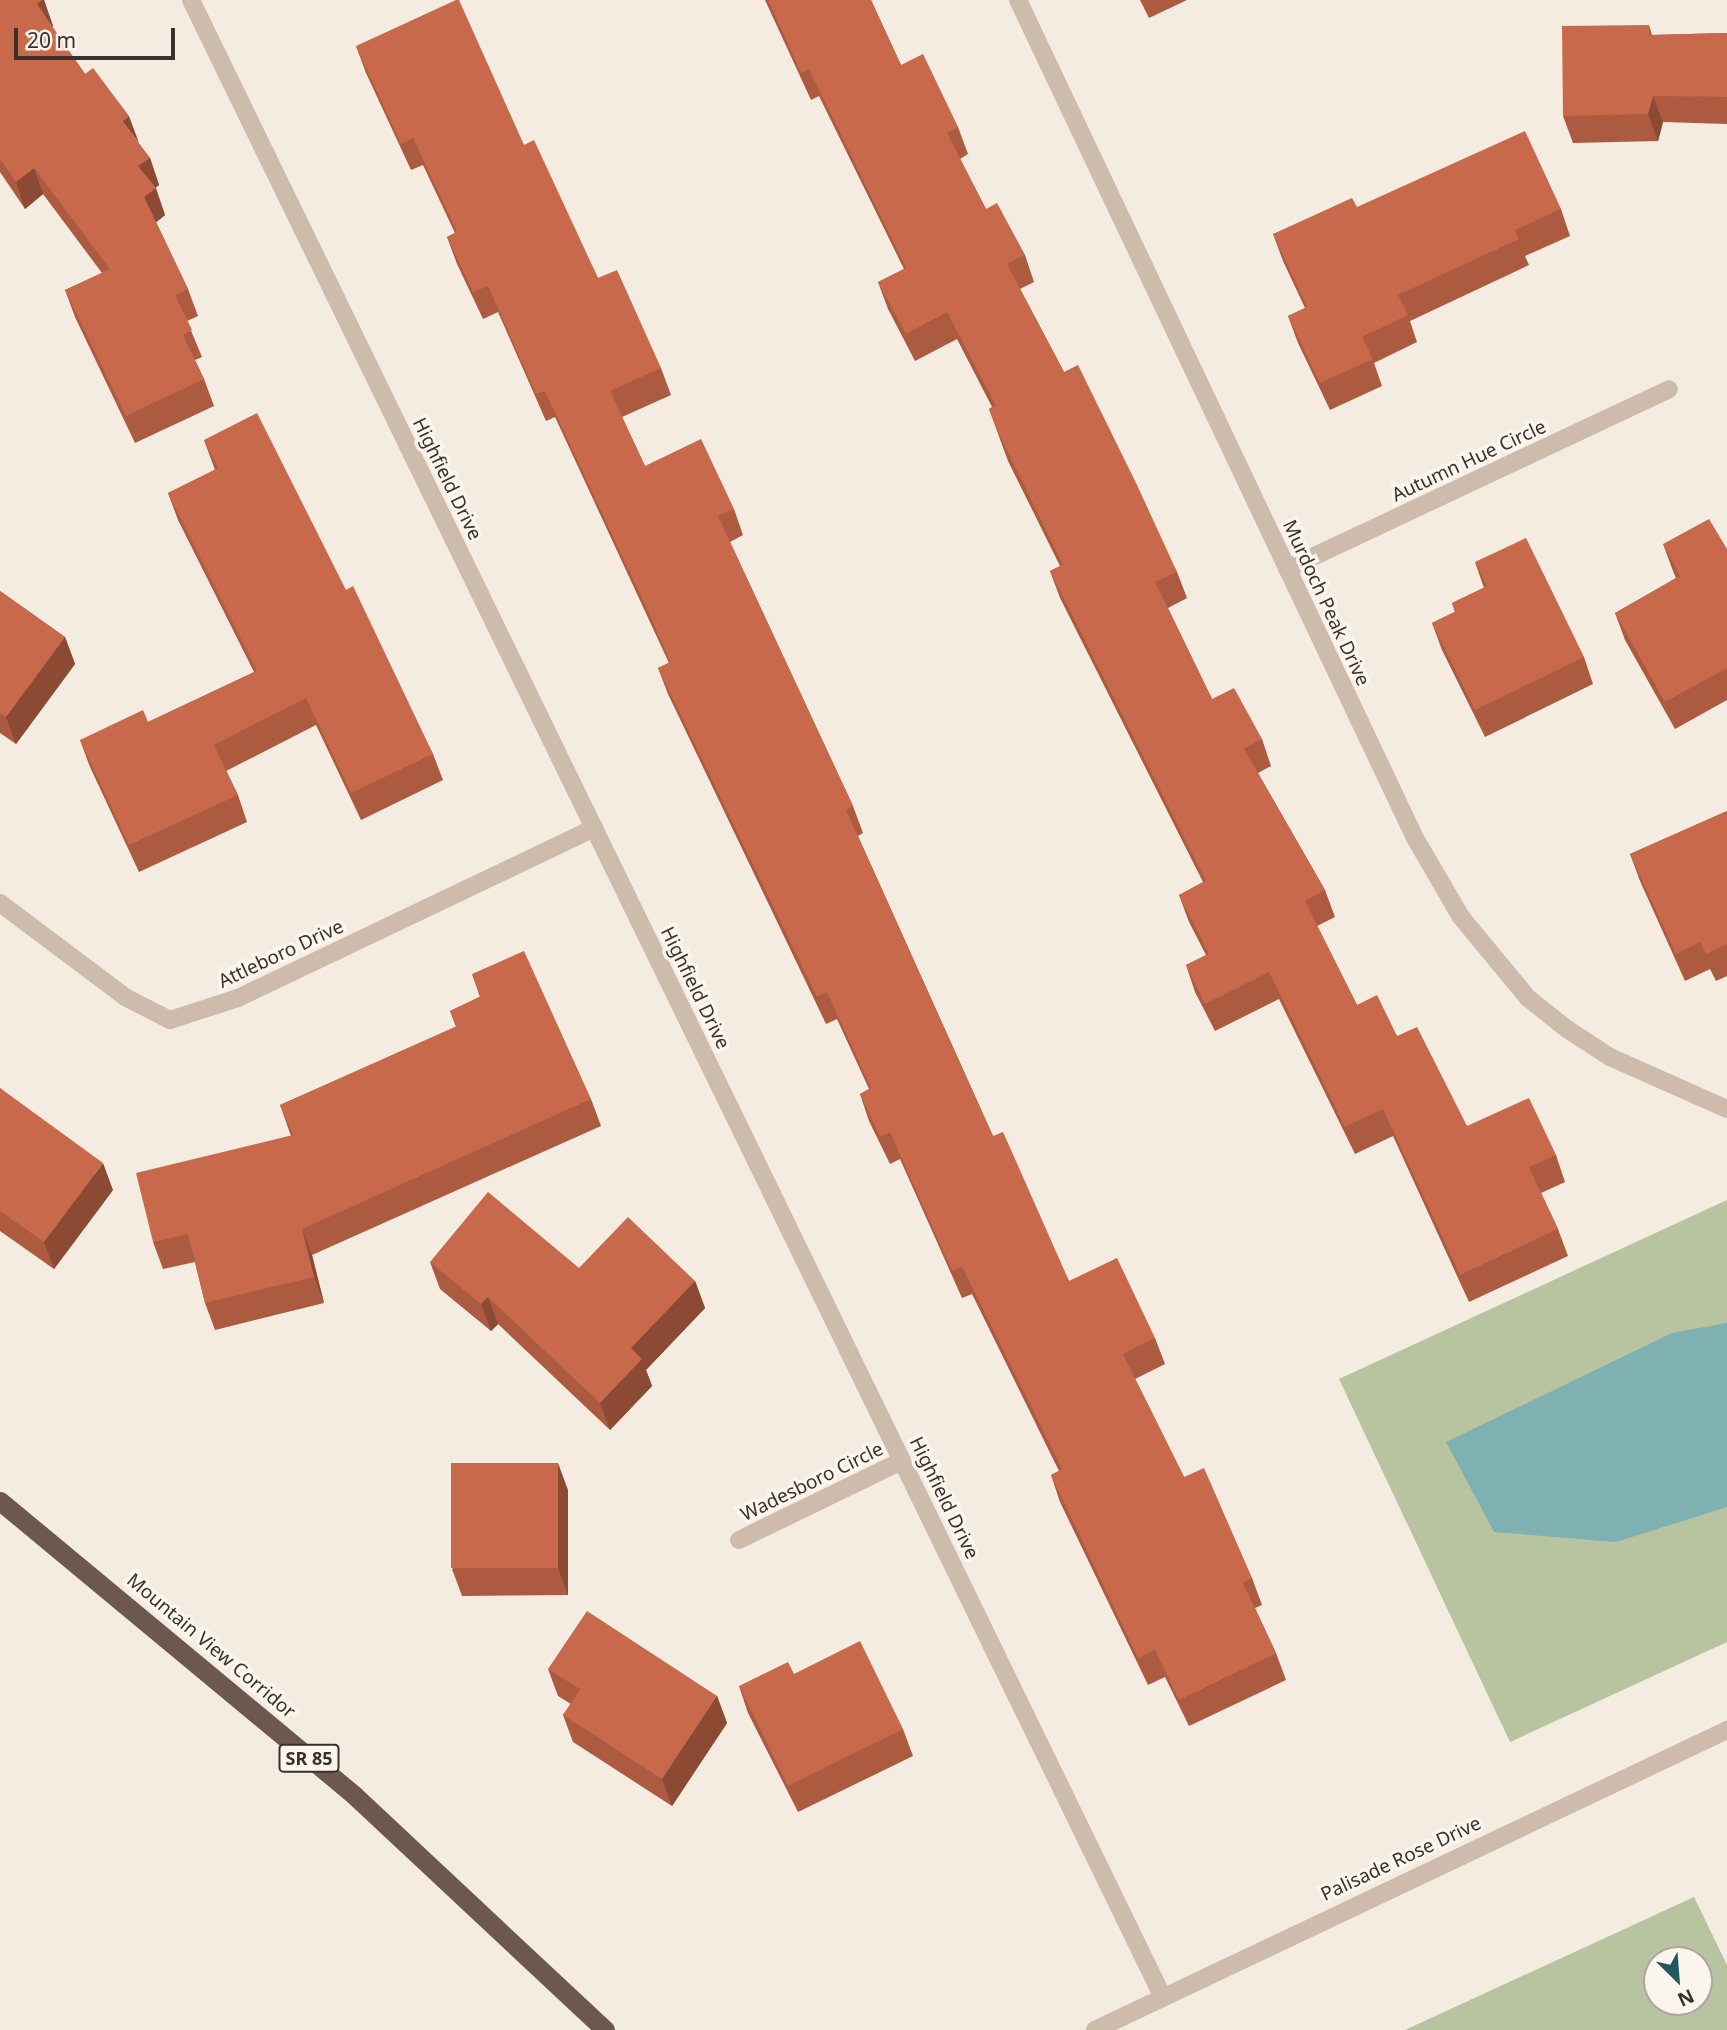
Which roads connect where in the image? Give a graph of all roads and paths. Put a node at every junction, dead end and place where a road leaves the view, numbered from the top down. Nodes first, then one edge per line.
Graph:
1 (191, 0) edge
2 (1018, 0) edge
3 (1669, 390) dead end
4 (1287, 569) junction
5 (594, 828) junction
6 (0, 903) edge
7 (1727, 1109) edge
8 (902, 1461) junction
9 (0, 1501) edge
10 (739, 1540) dead end
11 (1727, 1730) edge
12 (1162, 1995) junction
13 (605, 2030) edge
14 (1095, 2030) edge

1 - 5 street, Highfield Drive
2 - 4 street, Murdoch Peak Drive
3 - 4 street, Autumn Hue Circle
4 - 7 street, Murdoch Peak Drive
5 - 6 street, Attleboro Drive
5 - 8 street, Highfield Drive
8 - 10 street, Wadesboro Circle
8 - 12 street, Highfield Drive
9 - 13 highway, Mountain View Corridor / SR 85
11 - 12 street, Palisade Rose Drive
12 - 14 street, Palisade Rose Drive

